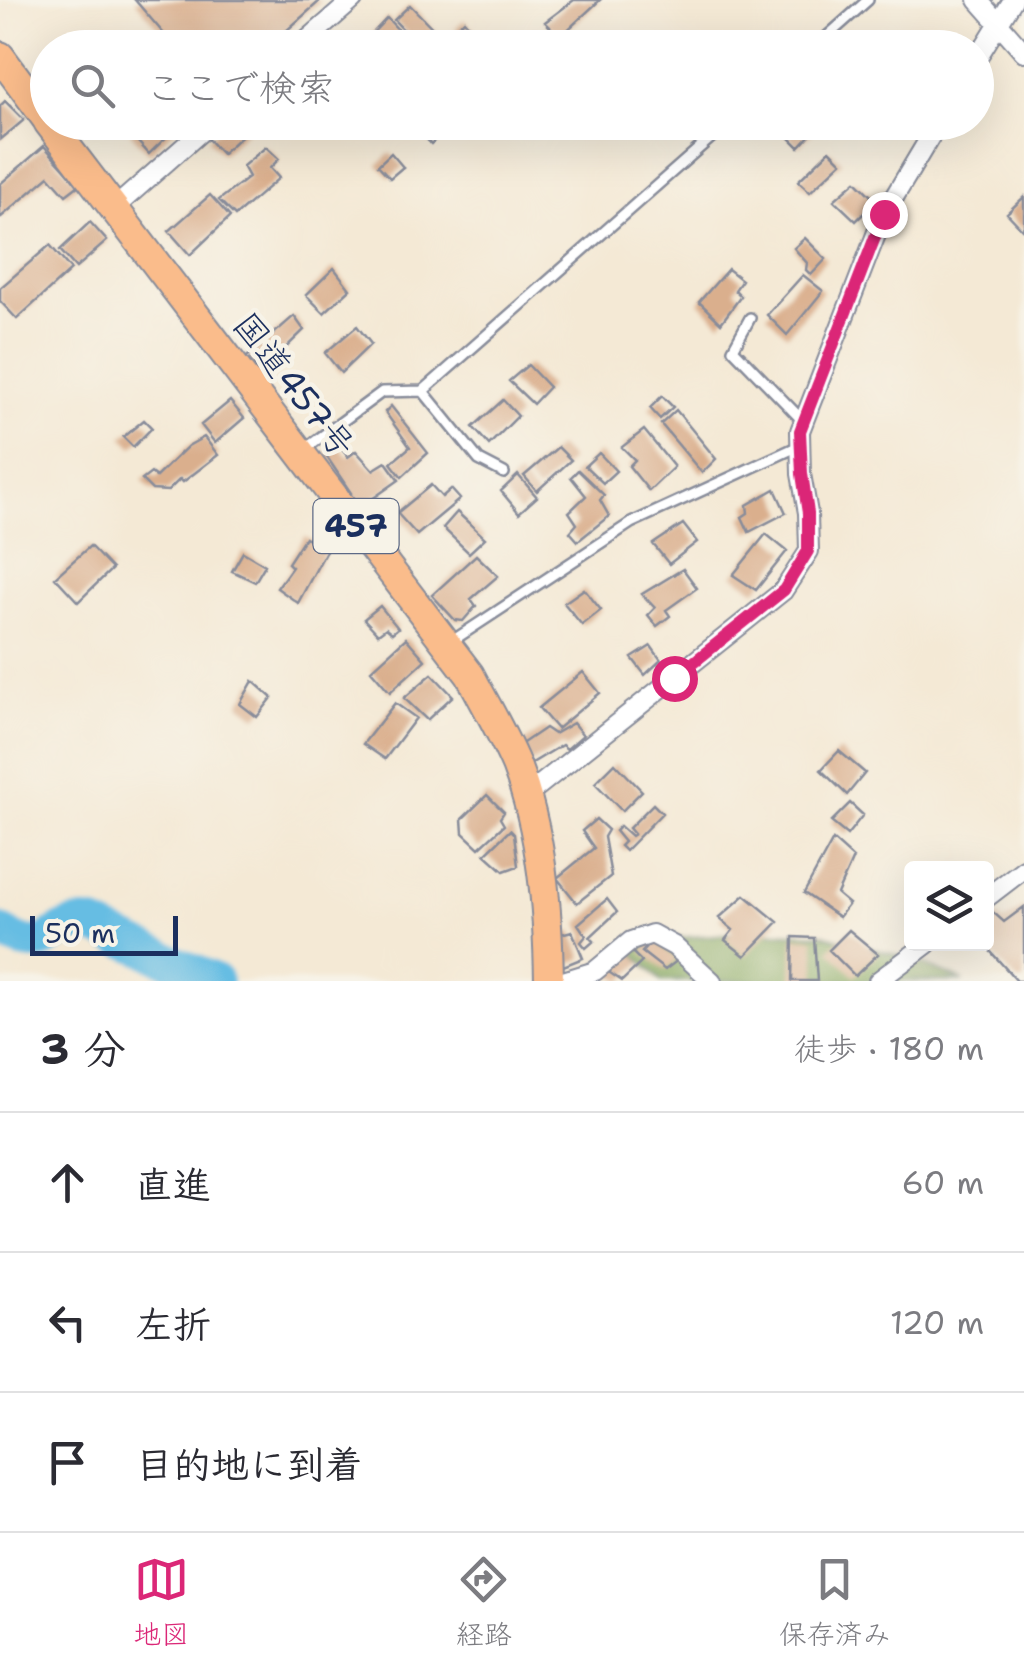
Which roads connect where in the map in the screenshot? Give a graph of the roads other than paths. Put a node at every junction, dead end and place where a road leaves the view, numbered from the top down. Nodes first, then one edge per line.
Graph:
1 (353, 0) edge
2 (868, 0) edge
3 (978, 0) edge
4 (1013, 0) edge
5 (998, 23) junction
6 (319, 30) edge
7 (834, 30) edge
8 (994, 30) edge
9 (1024, 52) edge
10 (0, 56) edge
11 (30, 97) edge
12 (61, 140) edge
13 (192, 140) edge
14 (709, 140) edge
15 (927, 140) edge
16 (112, 210) junction
17 (750, 318) dead end
18 (424, 391) junction
19 (804, 422) junction
20 (801, 445) junction
21 (300, 453) junction
22 (504, 474) dead end
23 (447, 644) junction
24 (526, 796) junction
25 (1024, 869) edge
26 (994, 892) edge
27 (918, 951) edge
28 (548, 981) edge
29 (563, 981) edge
30 (712, 981) edge
31 (878, 981) edge

1 - 6 street
2 - 7 lane
3 - 5 street
4 - 5 street
5 - 8 street
5 - 9 street
10 - 11 highway, 国道457号 / 457
12 - 16 highway, 国道457号 / 457
13 - 16 street
14 - 18 lane
15 - 19 street
16 - 21 highway, 国道457号 / 457
17 - 19 lane
18 - 21 lane
18 - 22 lane
19 - 20 street
20 - 23 lane
20 - 24 street
21 - 23 highway, 国道457号 / 457
23 - 24 highway, 国道457号 / 457
24 - 28 highway, 国道457号 / 457
25 - 26 street
27 - 31 street
29 - 30 street

